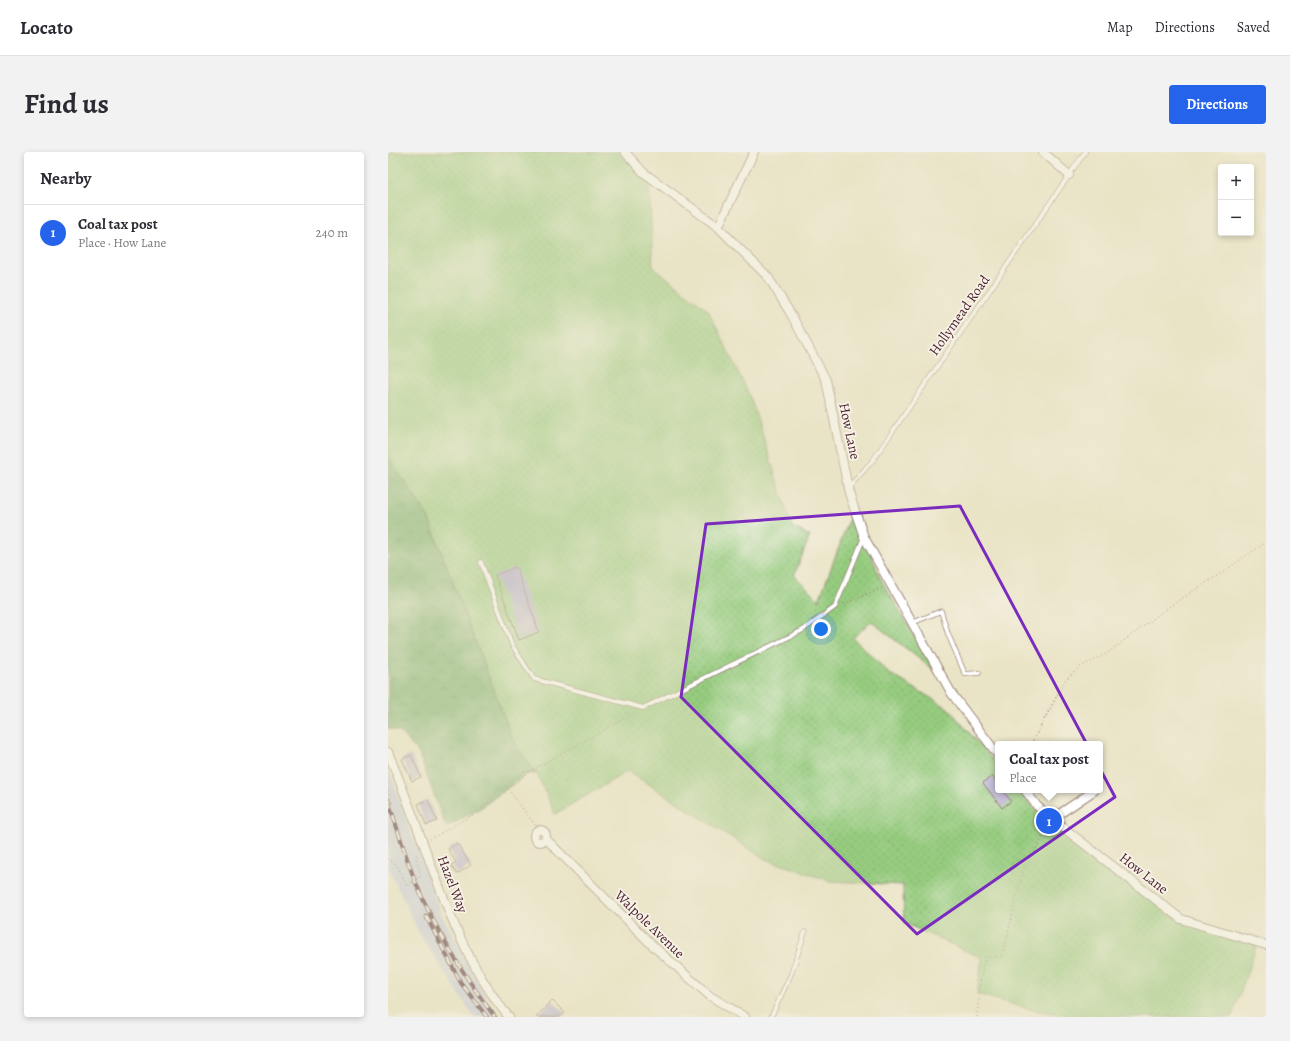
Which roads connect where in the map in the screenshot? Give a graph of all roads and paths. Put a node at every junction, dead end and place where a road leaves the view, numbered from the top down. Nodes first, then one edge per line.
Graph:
1 (625, 152) edge
2 (754, 152) edge
3 (1043, 152) edge
4 (1085, 152) edge
5 (1069, 174) junction
6 (718, 227) junction
7 (848, 487) junction
8 (864, 537) junction
9 (1266, 542) edge
10 (481, 562) dead end
11 (890, 585) junction
12 (835, 608) junction
13 (911, 623) junction
14 (979, 674) dead end
15 (643, 708) junction
16 (1033, 741) edge
17 (995, 751) edge
18 (388, 752) edge
19 (529, 772) junction
20 (508, 789) junction
21 (388, 790) edge
22 (1027, 793) edge
23 (1091, 793) edge
24 (388, 804) edge
25 (481, 810) junction
26 (1052, 819) junction
27 (538, 830) joint
28 (423, 843) junction
29 (388, 859) edge
30 (805, 932) dead end
31 (1266, 945) edge
32 (509, 1017) edge
33 (744, 1017) edge
34 (771, 1017) edge
35 (977, 1017) edge

1 - 6 street, How Lane
2 - 6 street
3 - 5 street
4 - 5 lane, Hollymead Road
5 - 7 lane, Hollymead Road
6 - 7 street, How Lane
7 - 8 street, How Lane
8 - 11 street, How Lane
8 - 12 lane
9 - 16 path
10 - 15 lane
11 - 12 path
11 - 13 street, How Lane
12 - 15 lane
13 - 14 lane
13 - 17 street, How Lane
15 - 19 path
18 - 28 street, Hazel Way
19 - 20 path
19 - 25 path
20 - 25 path
20 - 27 path
21 - 24 path, bridge
22 - 26 street, How Lane
23 - 26 street
25 - 28 path
26 - 31 street, How Lane
26 - 35 path
27 - 33 street, Walpole Avenue
28 - 29 path
28 - 32 street, Hazel Way
30 - 34 lane

